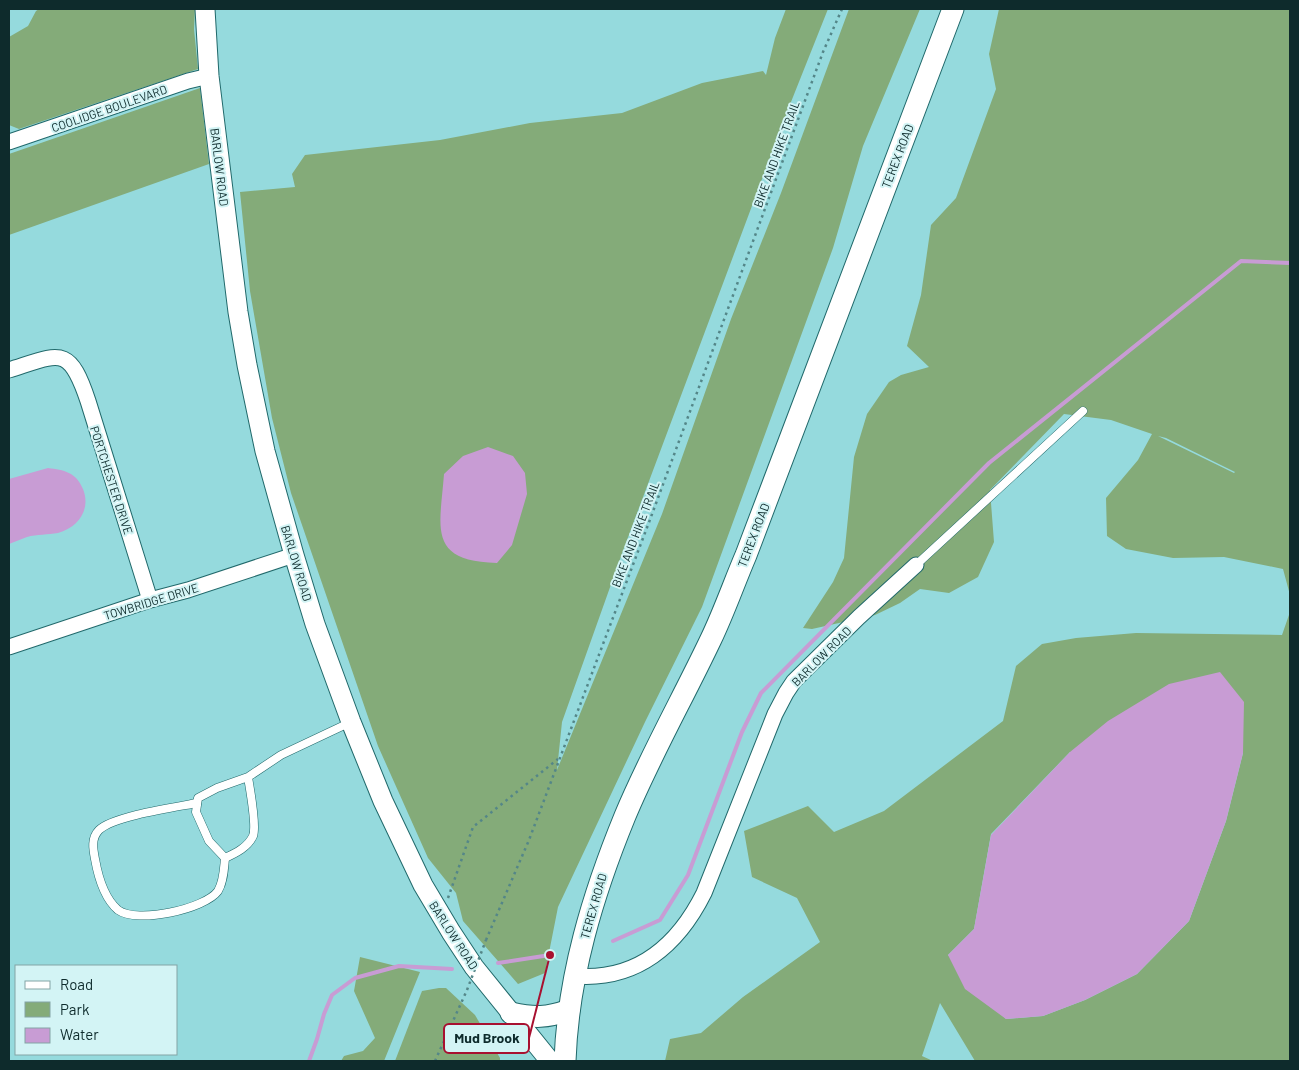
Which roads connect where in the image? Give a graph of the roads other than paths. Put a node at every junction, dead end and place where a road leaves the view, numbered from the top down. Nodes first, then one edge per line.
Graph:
1 (206, 9) edge
2 (953, 9) edge
3 (209, 76) junction
4 (9, 142) edge
5 (9, 370) edge
6 (1084, 411) dead end
7 (294, 555) junction
8 (916, 565) joint
9 (150, 600) junction
10 (9, 647) edge
11 (351, 722) junction
12 (248, 777) junction
13 (198, 803) junction
14 (225, 858) junction
15 (575, 976) junction
16 (569, 1010) junction
17 (511, 1013) junction
18 (550, 1061) edge
19 (565, 1061) edge

1 - 3 street, BARLOW ROAD
2 - 15 main road, TEREX ROAD
3 - 4 street, COOLIDGE BOULEVARD
3 - 7 street, BARLOW ROAD
5 - 9 street, PORTCHESTER DRIVE
6 - 8 lane
7 - 9 street, TOWBRIDGE DRIVE
7 - 11 street, BARLOW ROAD
8 - 15 street, BARLOW ROAD
9 - 10 street, TOWBRIDGE DRIVE
11 - 12 lane
11 - 17 street, BARLOW ROAD
12 - 13 lane
12 - 14 lane
13 - 14 lane
13 - 14 lane
15 - 16 main road, TEREX ROAD
16 - 17 main road
16 - 19 main road, TEREX ROAD
17 - 18 street, BARLOW ROAD

